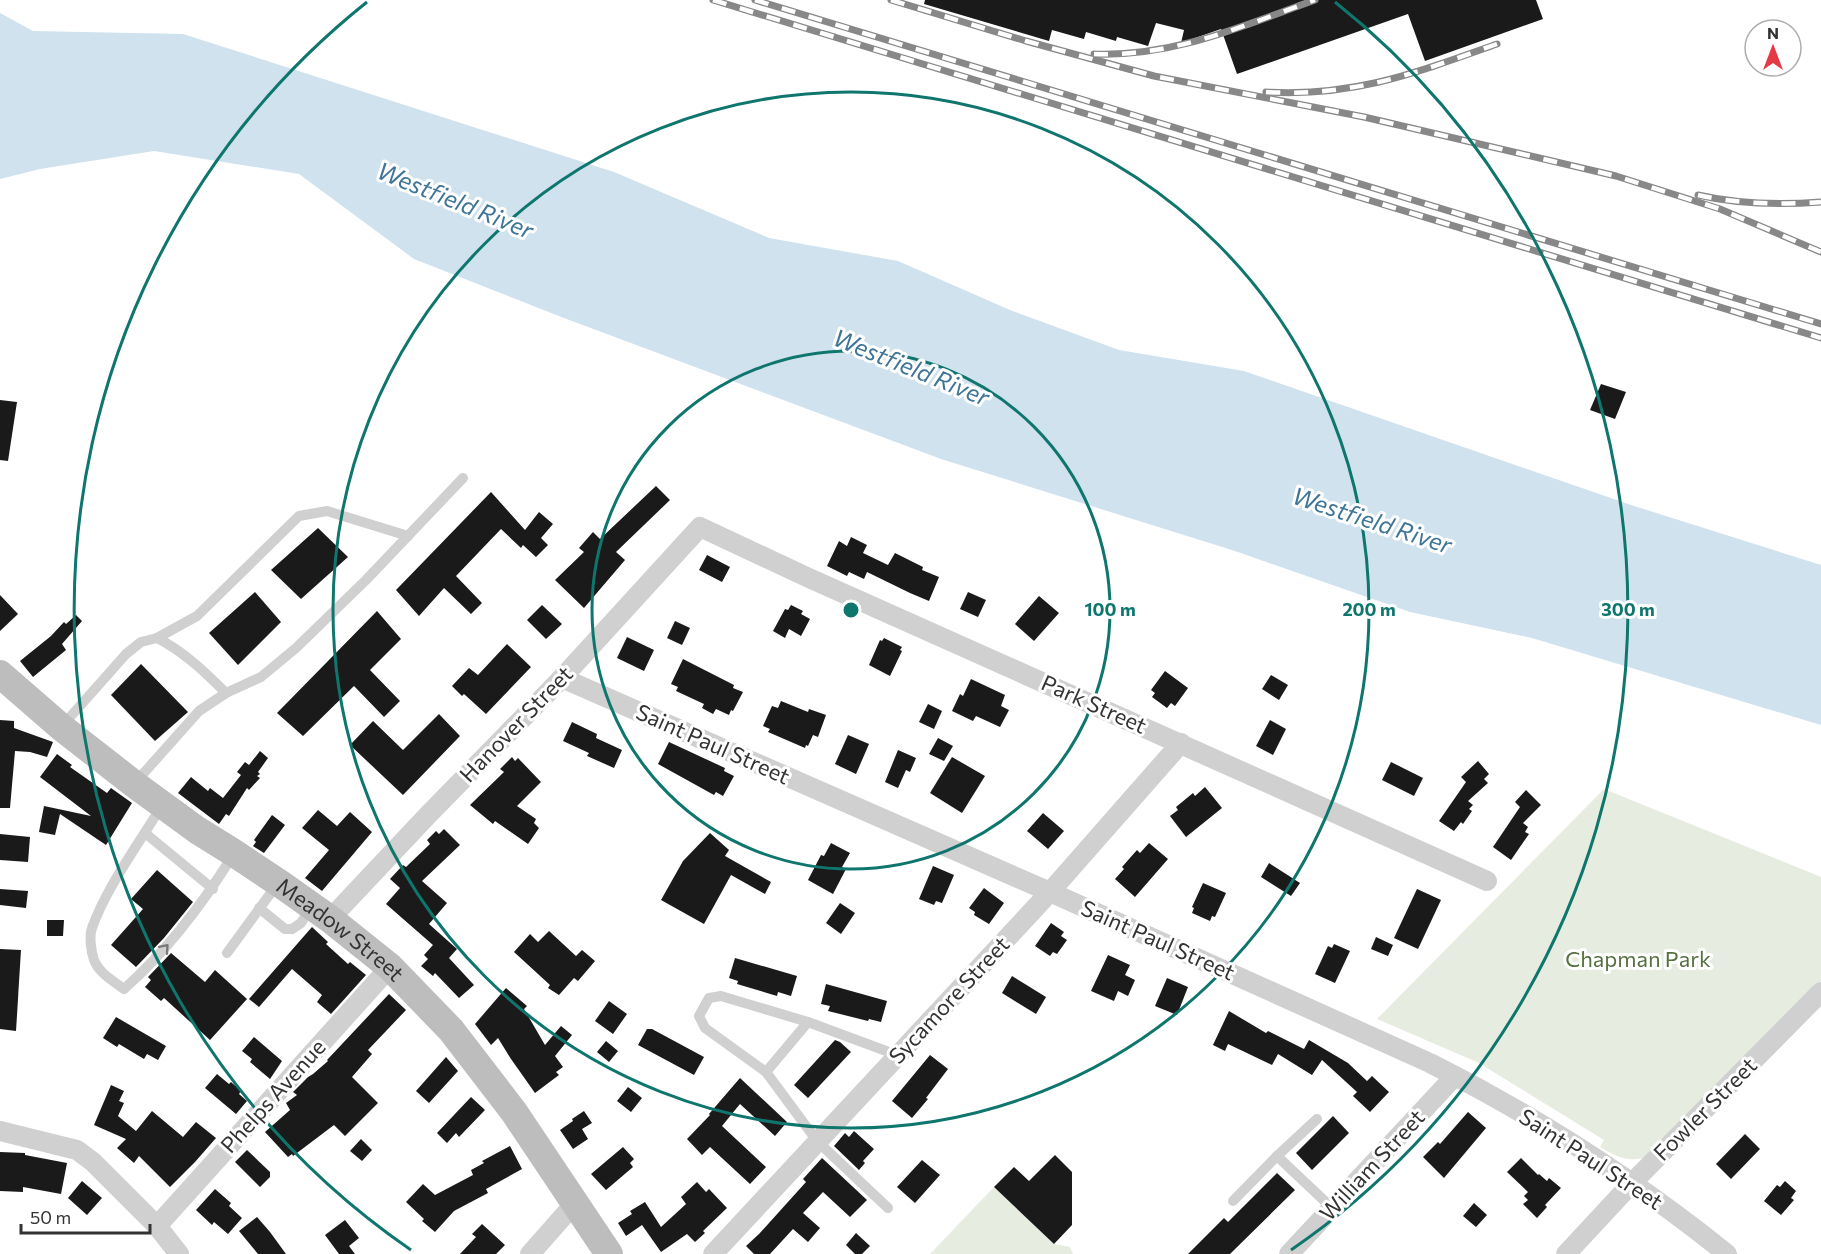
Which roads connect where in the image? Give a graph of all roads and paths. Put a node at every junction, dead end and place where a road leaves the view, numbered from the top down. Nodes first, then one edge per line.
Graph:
1 (463, 478) dead end
2 (700, 527) joint
3 (408, 536) junction
4 (157, 638) junction
5 (0, 675) edge
6 (561, 678) junction
7 (226, 693) junction
8 (61, 727) junction
9 (1181, 743) junction
10 (134, 784) junction
11 (162, 805) junction
12 (145, 833) junction
13 (234, 853) junction
14 (1488, 881) dead end
15 (278, 883) junction
16 (213, 889) junction
17 (1050, 892) junction
18 (259, 908) junction
19 (321, 913) junction
20 (227, 953) dead end
21 (390, 967) junction
22 (1821, 992) edge
23 (808, 1022) junction
24 (897, 1055) junction
25 (766, 1072) junction
26 (1455, 1076) junction
27 (1317, 1119) dead end
28 (0, 1131) edge
29 (817, 1142) junction
30 (1277, 1156) junction
31 (1632, 1184) junction
32 (1233, 1201) dead end
33 (575, 1203) junction
34 (888, 1208) dead end
35 (1332, 1208) junction
36 (157, 1226) junction
37 (179, 1254) edge
38 (530, 1254) edge
39 (609, 1254) edge
40 (713, 1254) edge
41 (1289, 1254) edge
42 (1566, 1254) edge
43 (1727, 1254) edge

1 - 3 lane
2 - 6 street, Hanover Street
2 - 9 street, Park Street
3 - 4 lane
3 - 7 lane
4 - 7 lane
4 - 8 lane
5 - 8 street, Meadow Street
6 - 17 street, Saint Paul Street
6 - 19 street, Hanover Street
7 - 10 lane
8 - 10 street, Meadow Street
9 - 14 street, Park Street
9 - 17 street, Sycamore Street
10 - 11 street, Meadow Street
11 - 12 lane
11 - 13 street, Meadow Street
12 - 16 lane
12 -> 16 lane
13 - 15 street, Meadow Street
13 - 16 lane
15 - 18 lane
15 - 19 street, Meadow Street
17 - 24 street, Sycamore Street
17 - 26 street, Saint Paul Street
18 - 19 lane
18 - 20 lane
19 - 21 street, Meadow Street
21 - 33 street, Meadow Street
21 - 36 street, Phelps Avenue
22 - 31 street, Fowler Street
23 - 24 lane
23 - 25 lane
23 - 25 lane
24 - 29 street, Sycamore Street
25 - 29 lane
26 - 31 street, Saint Paul Street
26 - 35 street, William Street
27 - 30 lane
28 - 36 street
29 - 34 lane
29 - 40 street, Sycamore Street
30 - 32 lane
30 - 35 lane
31 - 42 street, Fowler Street
31 - 43 street, Saint Paul Street
33 - 38 street
33 - 39 street, Meadow Street
35 - 41 street, William Street
36 - 37 street

